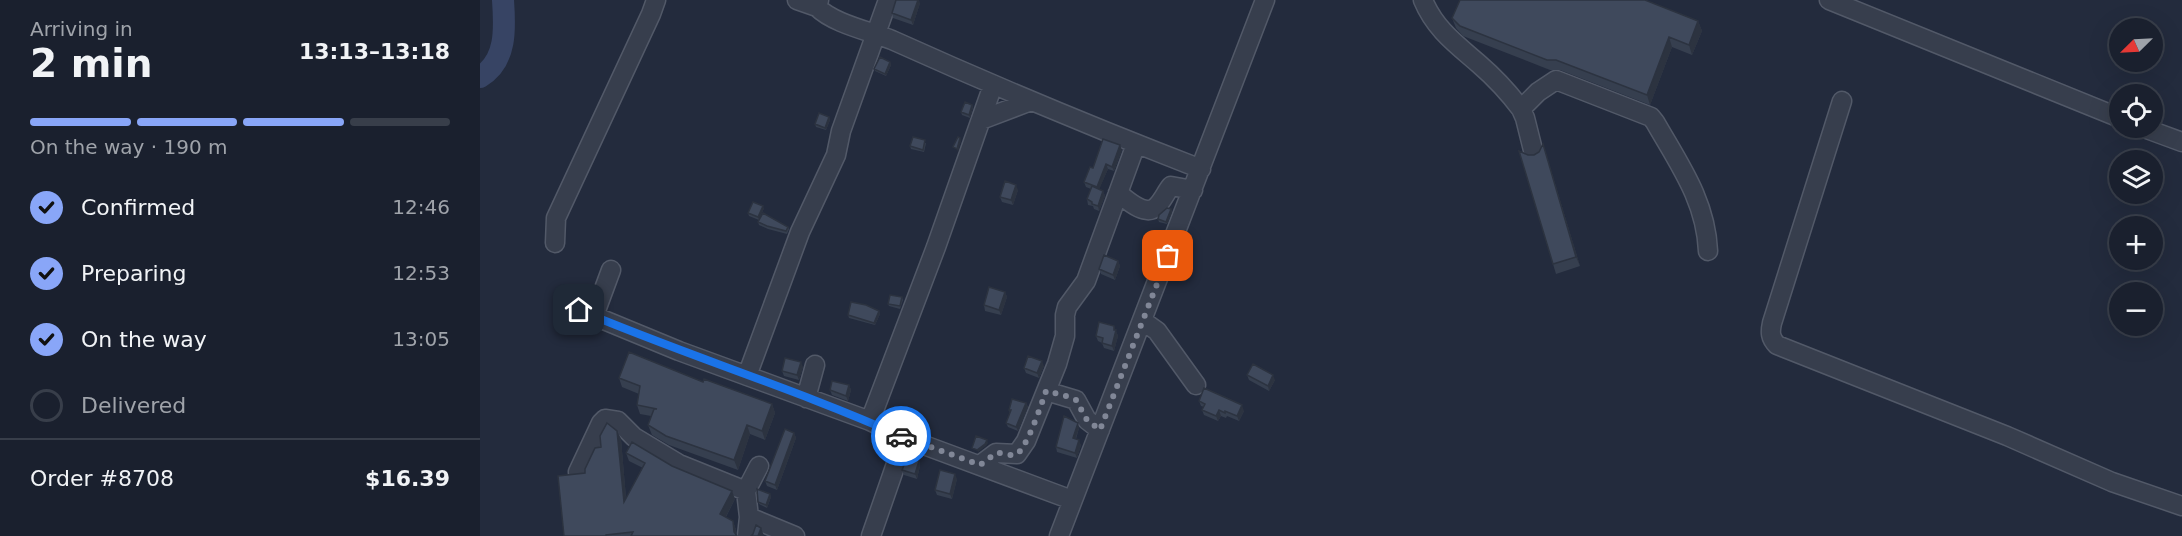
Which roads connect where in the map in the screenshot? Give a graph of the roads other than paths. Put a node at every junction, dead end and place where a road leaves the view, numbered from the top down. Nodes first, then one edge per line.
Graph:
1 (656, 0) edge
2 (797, 0) edge
3 (888, 0) edge
4 (1265, 0) edge
5 (1424, 0) edge
6 (1829, 0) edge
7 (818, 4) edge
8 (876, 33) junction
9 (993, 85) junction
10 (1031, 101) junction
11 (1842, 101) dead end
12 (1521, 109) junction
13 (2109, 114) edge
14 (981, 120) junction
15 (2163, 135) edge
16 (2182, 142) edge
17 (1136, 144) junction
18 (1534, 154) edge
19 (1201, 169) junction
20 (1193, 190) junction
21 (1118, 194) junction
22 (555, 243) dead end
23 (1708, 251) dead end
24 (611, 270) dead end
25 (565, 304) dead end
26 (594, 316) junction
27 (1143, 321) junction
28 (815, 365) dead end
29 (747, 376) junction
30 (1196, 385) dead end
31 (1046, 391) junction
32 (806, 398) junction
33 (870, 421) junction
34 (1100, 430) junction
35 (905, 438) junction
36 (980, 465) junction
37 (759, 466) dead end
38 (578, 472) edge
39 (746, 491) junction
40 (1072, 500) junction
41 (2182, 507) edge
42 (749, 518) junction
43 (747, 536) edge
44 (795, 536) edge
45 (871, 536) edge
46 (1059, 536) edge

1 - 22 street
2 - 7 street
3 - 8 street
4 - 19 street
5 - 12 street
6 - 13 street
7 - 8 street
8 - 9 street
8 - 29 street
9 - 10 street
9 - 14 street
10 - 14 street
10 - 17 street
11 - 41 street
12 - 18 street
12 - 23 street
14 - 33 street
15 - 16 street
17 - 19 street
17 - 21 street
19 - 20 street
20 - 21 street
20 - 27 street
21 - 31 street
24 - 26 street
25 - 26 street
26 - 29 street
27 - 30 street
27 - 34 street
28 - 32 street
29 - 32 street
31 - 34 street
31 - 36 street
32 - 33 street
33 - 35 street
34 - 40 street
35 - 36 street
35 - 45 street
36 - 40 street
37 - 39 street
38 - 39 street
39 - 42 street
40 - 46 street
42 - 43 street
42 - 44 street

